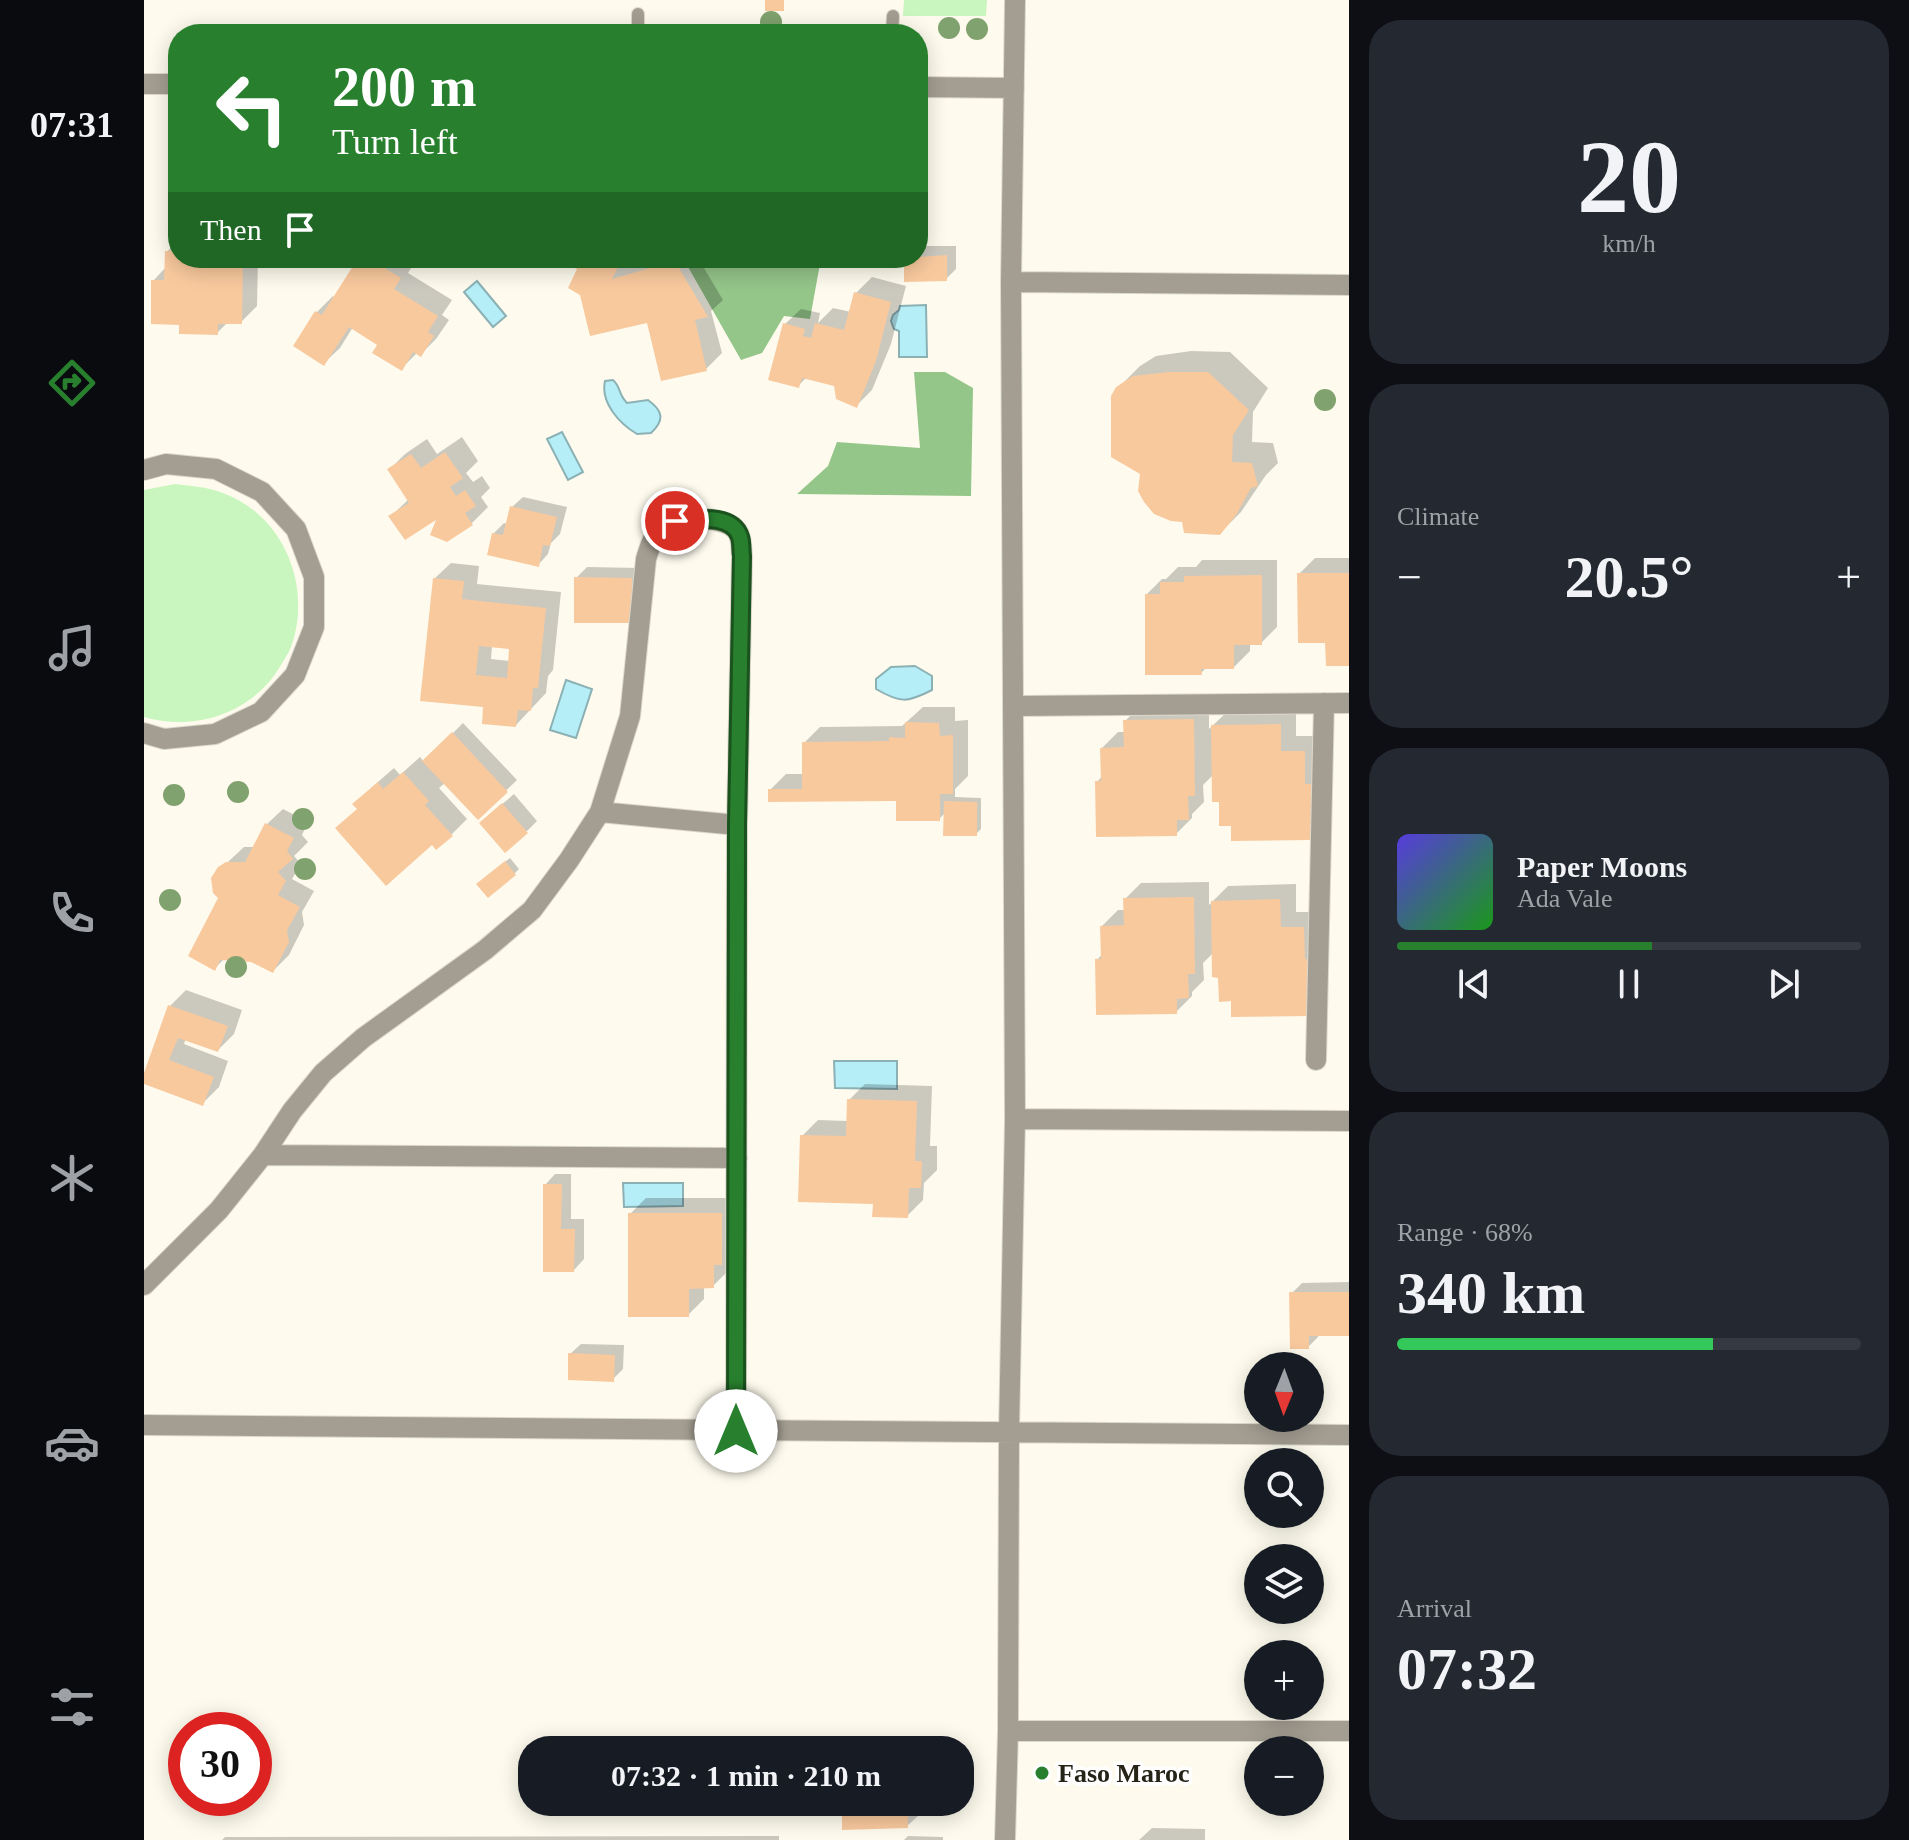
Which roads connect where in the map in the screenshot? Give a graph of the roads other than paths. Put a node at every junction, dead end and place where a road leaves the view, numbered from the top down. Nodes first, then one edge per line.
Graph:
1 (1015, 0) edge
2 (638, 14) dead end
3 (893, 16) dead end
4 (638, 24) edge
5 (893, 24) edge
6 (144, 84) edge
7 (168, 84) edge
8 (928, 87) edge
9 (1014, 88) junction
10 (1011, 282) junction
11 (1349, 285) edge
12 (144, 470) edge
13 (1324, 703) junction
14 (1349, 703) edge
15 (1013, 706) junction
16 (144, 733) edge
17 (600, 812) junction
18 (737, 825) junction
19 (1316, 1060) dead end
20 (1015, 1119) junction
21 (1349, 1121) edge
22 (263, 1155) junction
23 (737, 1158) junction
24 (144, 1285) edge
25 (144, 1425) edge
26 (736, 1431) junction
27 (1009, 1433) junction
28 (1349, 1435) edge
29 (1008, 1731) junction
30 (1349, 1731) edge
31 (1005, 1840) edge

1 - 9 street
2 - 4 lane
3 - 5 lane
6 - 7 street
8 - 9 street
9 - 10 street
10 - 11 street
10 - 15 street
12 - 16 street
13 - 14 street
13 - 15 street
13 - 19 street
15 - 20 street
17 - 18 street
17 - 18 street
17 - 22 street
18 - 23 street
20 - 21 street
20 - 27 street
22 - 23 street
22 - 24 street
23 - 26 street
25 - 26 street
26 - 27 street
27 - 28 street
27 - 29 street
29 - 30 street
29 - 31 street

